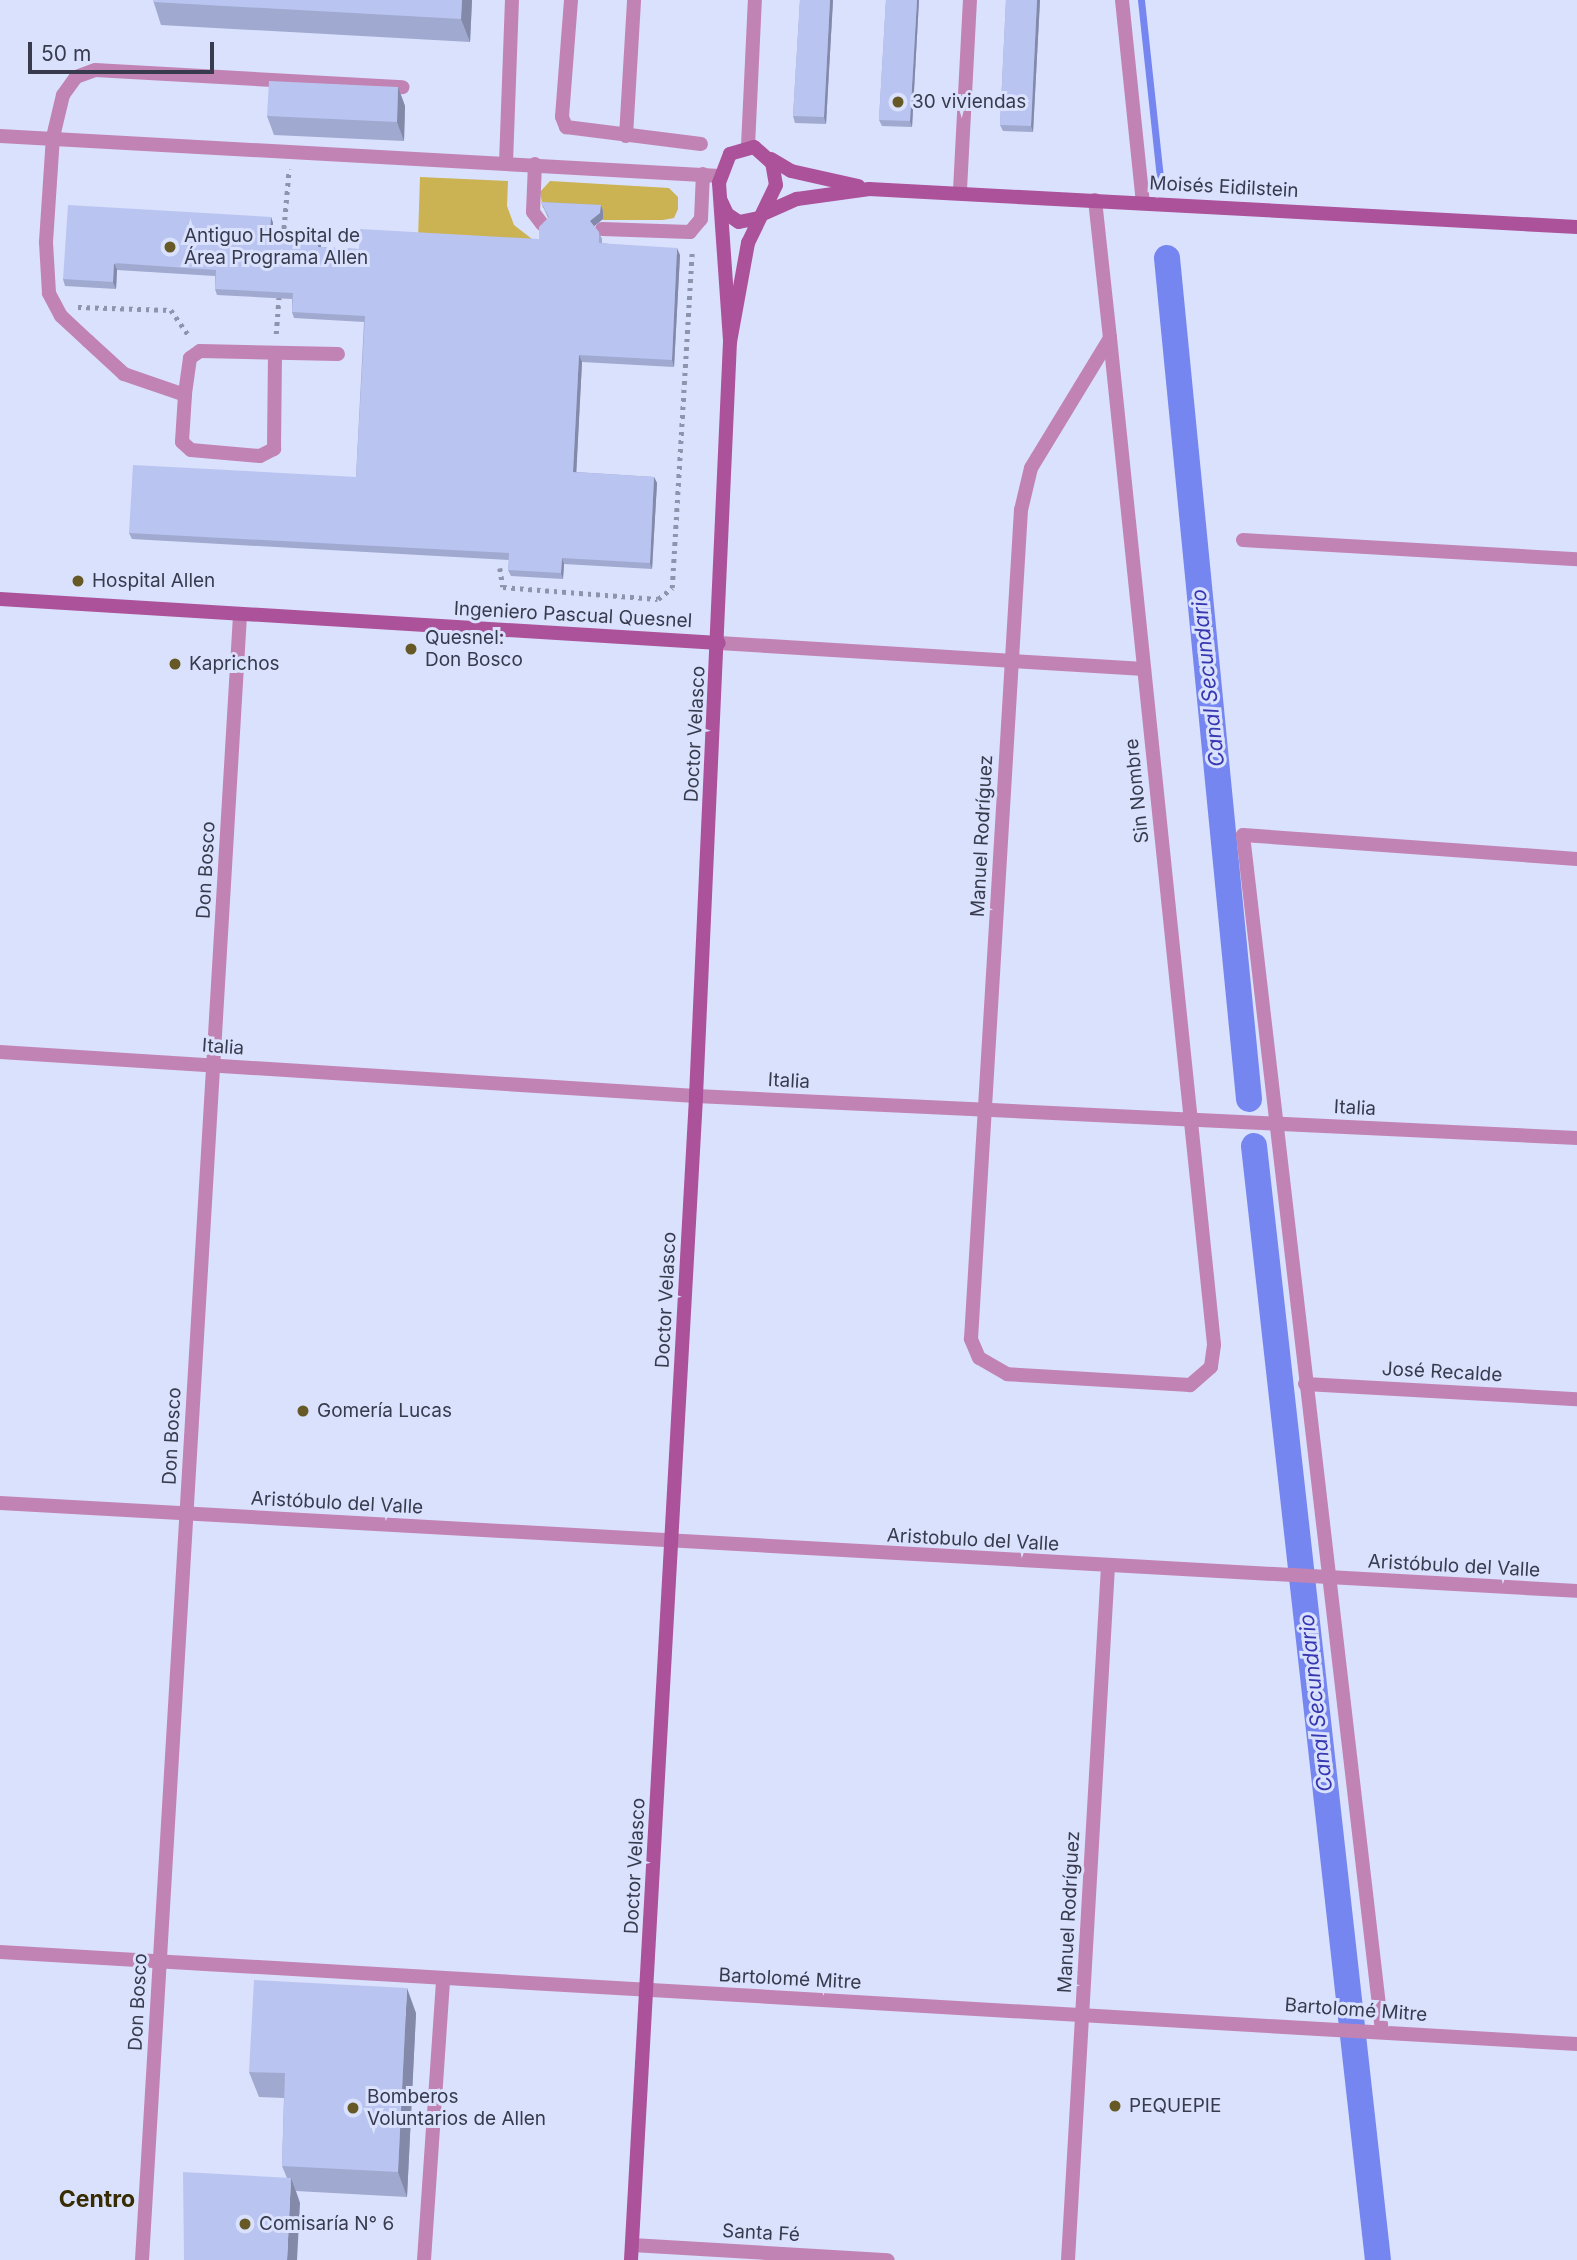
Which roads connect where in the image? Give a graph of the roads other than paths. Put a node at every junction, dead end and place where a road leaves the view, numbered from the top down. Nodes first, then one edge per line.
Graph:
1 (512, 0) edge
2 (571, 0) edge
3 (634, 0) edge
4 (755, 0) edge
5 (970, 0) edge
6 (1122, 0) edge
7 (402, 87) dead end
8 (626, 135) junction
9 (0, 136) edge
10 (53, 137) junction
11 (701, 144) dead end
12 (748, 146) junction
13 (769, 157) junction
14 (506, 163) junction
15 (535, 163) junction
16 (703, 174) junction
17 (720, 176) junction
18 (869, 189) junction
19 (960, 190) junction
20 (721, 200) junction
21 (1094, 200) junction
22 (1143, 202) junction
23 (763, 216) junction
24 (542, 224) edge
25 (1577, 227) edge
26 (602, 229) dead end
27 (1110, 338) junction
28 (730, 342) junction
29 (275, 353) junction
30 (338, 354) dead end
31 (185, 395) junction
32 (1243, 540) dead end
33 (1577, 559) edge
34 (0, 599) edge
35 (240, 614) junction
36 (719, 643) junction
37 (1012, 660) junction
38 (1144, 669) junction
39 (1577, 859) edge
40 (0, 1052) edge
41 (213, 1066) junction
42 (696, 1096) junction
43 (985, 1110) junction
44 (1190, 1119) junction
45 (1273, 1124) junction
46 (1577, 1138) edge
47 (1205, 1376) joint
48 (1305, 1384) junction
49 (1577, 1399) edge
50 (0, 1503) edge
51 (187, 1514) junction
52 (672, 1542) junction
53 (1108, 1566) junction
54 (1272, 1575) joint
55 (1329, 1579) junction
56 (1577, 1591) edge
57 (0, 1952) edge
58 (160, 1962) junction
59 (443, 1979) junction
60 (648, 1991) junction
61 (1082, 2014) junction
62 (1382, 2031) junction
63 (1577, 2044) edge
64 (631, 2253) edge
65 (142, 2260) edge
66 (424, 2260) edge
67 (888, 2260) edge
68 (1068, 2260) edge

1 - 14 street
2 - 8 street
3 - 8 street
4 - 12 street
5 - 19 street
6 - 22 street
7 - 10 street
8 - 11 street
9 - 10 street
10 - 14 street
10 - 31 street
12 - 13 main road
12 - 17 main road
13 - 18 main road, Moisés Eidilstein
13 - 23 main road, Doctor Velasco
14 - 15 street
15 - 16 street
15 - 24 street
16 - 17 street
16 - 26 street
17 - 20 main road, Doctor Velasco
18 - 19 main road, Moisés Eidilstein
18 - 23 main road, Moisés Eidilstein
19 - 21 main road, Moisés Eidilstein
20 - 23 main road
20 - 28 main road, Doctor Velasco
21 - 22 main road, Moisés Eidilstein
21 - 27 street, Sin Nombre
22 - 25 main road, Moisés Eidilstein
23 - 28 main road, Doctor Velasco
27 - 37 street, Manuel Rodríguez
27 - 38 street, Sin Nombre
28 - 36 main road, Doctor Velasco
29 - 30 street
29 - 31 street
29 - 31 street
32 - 33 street
34 - 35 main road, Ingeniero Pascual Quesnel
35 - 36 main road, Ingeniero Pascual Quesnel
35 - 41 street, Don Bosco
36 - 37 street, Ingeniero Pascual Quesnel
36 - 42 main road, Doctor Velasco
37 - 38 street, Ingeniero Pascual Quesnel
37 - 43 street, Manuel Rodríguez
38 - 44 street, Sin Nombre
39 - 45 street
40 - 41 street, Italia
41 - 42 street, Italia
41 - 51 street, Don Bosco
42 - 43 street, Italia
42 - 52 main road, Doctor Velasco
43 - 44 street, Italia
43 - 47 street, Manuel Rodríguez
44 - 45 street, Italia
44 - 47 street, Sin Nombre
45 - 46 street, Italia
45 - 48 street
48 - 49 street, José Recalde
48 - 55 street
50 - 51 street, Aristóbulo del Valle
51 - 52 street, Aristóbulo del Valle
51 - 58 street, Don Bosco
52 - 53 street, Aristobulo del Valle
52 - 60 main road, Doctor Velasco
53 - 54 street, Aristobulo del Valle
53 - 61 street, Manuel Rodríguez
54 - 55 street, Aristóbulo del Valle
55 - 56 street, Aristóbulo del Valle
55 - 62 street
57 - 58 street, Bartolomé Mitre
58 - 59 street, Bartolomé Mitre
58 - 65 street, Don Bosco
59 - 60 street, Bartolomé Mitre
59 - 66 street
60 - 61 street, Bartolomé Mitre
60 - 64 main road, Doctor Velasco
61 - 62 street, Bartolomé Mitre
61 - 68 street, Manuel Rodríguez
62 - 63 street, Bartolomé Mitre
64 - 67 street, Santa Fé

